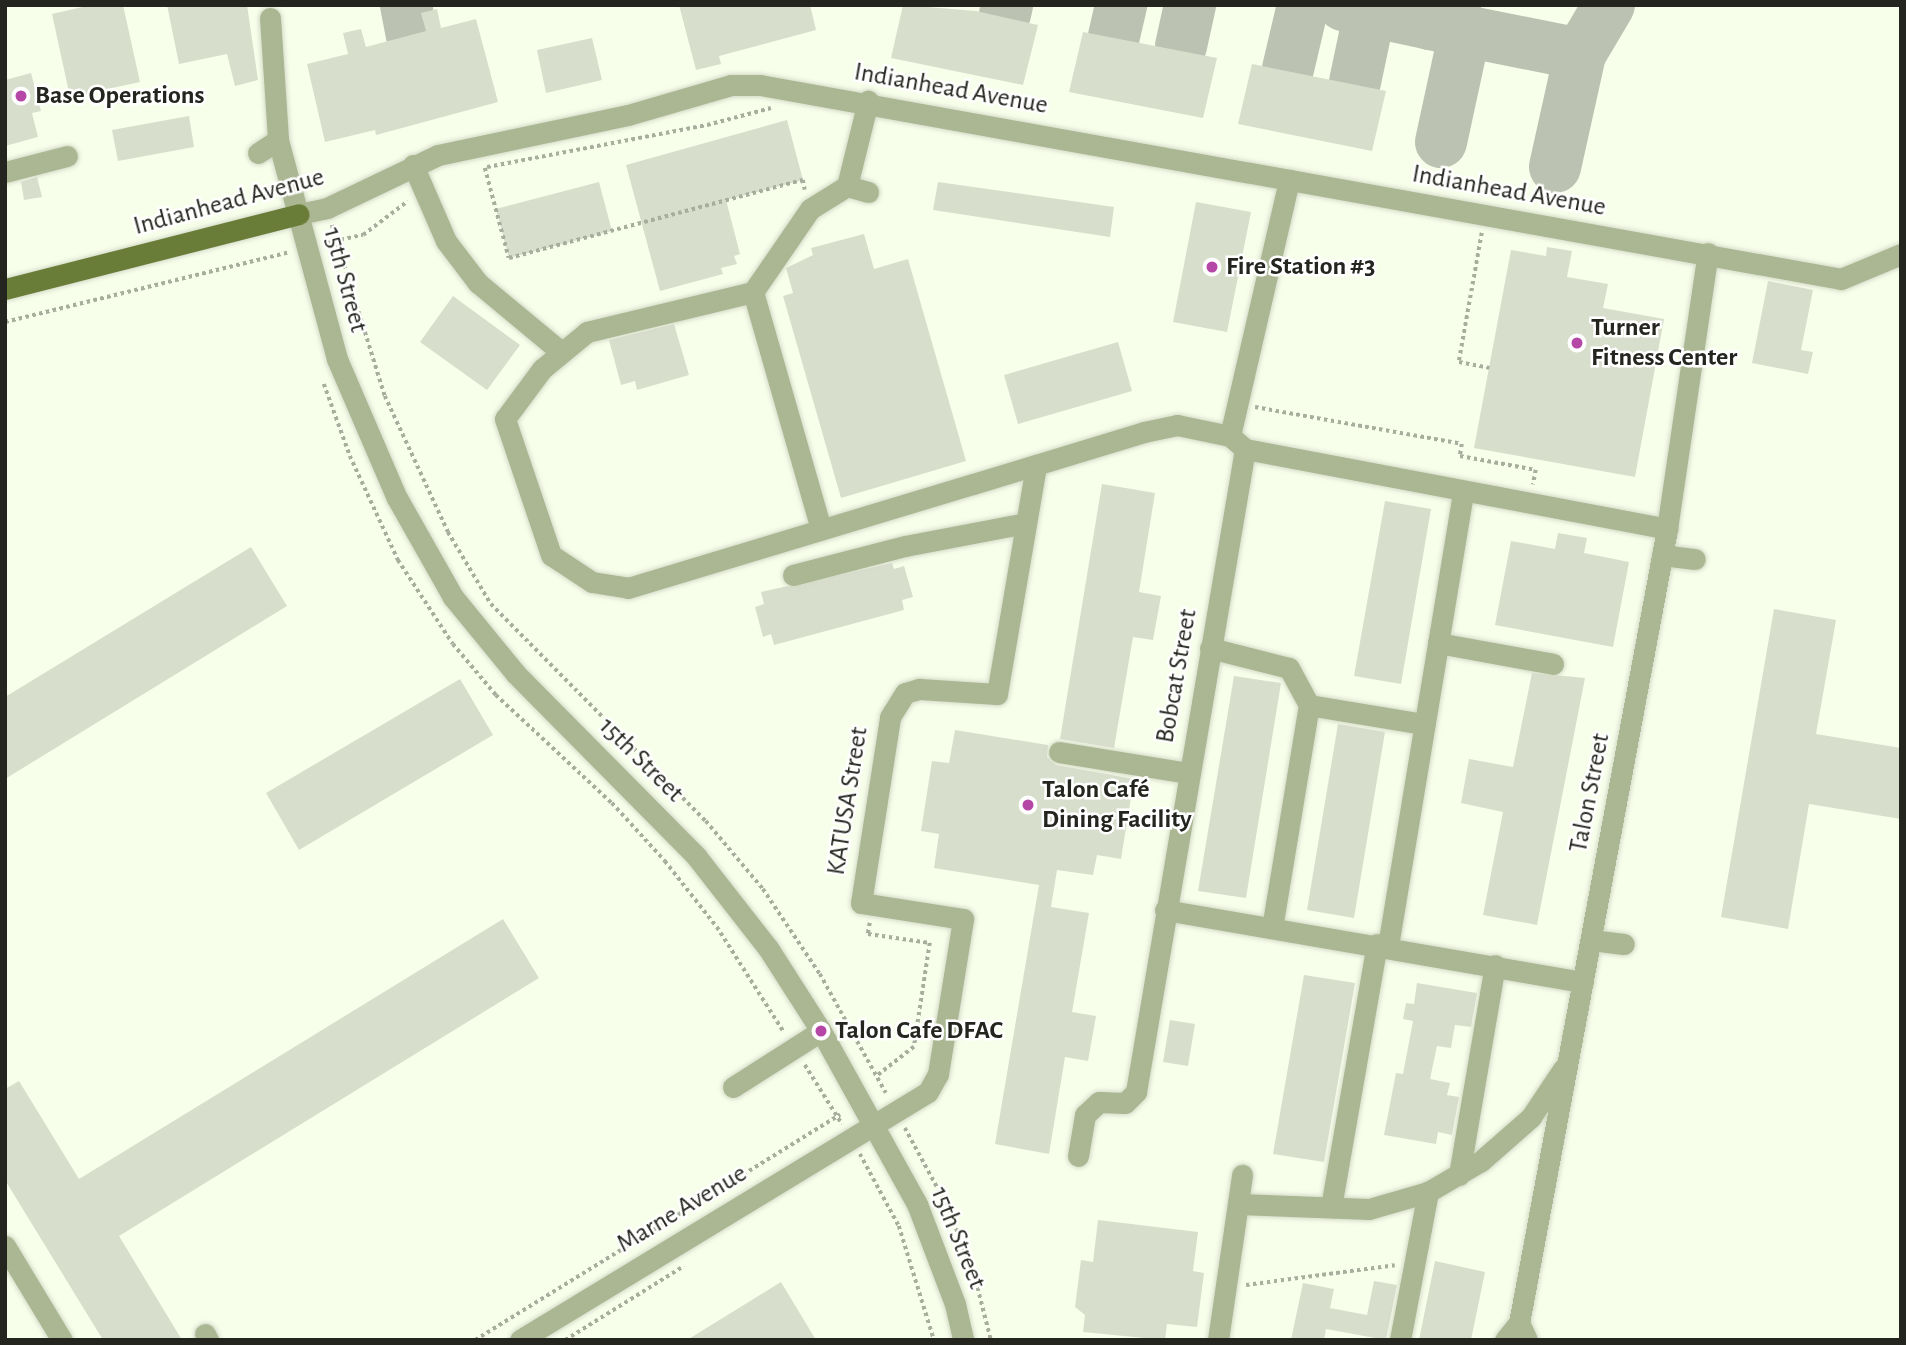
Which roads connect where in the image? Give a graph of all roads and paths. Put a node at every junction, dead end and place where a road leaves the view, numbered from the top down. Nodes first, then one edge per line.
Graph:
1 (270, 18) dead end
2 (868, 101) junction
3 (278, 140) junction
4 (258, 153) dead end
5 (68, 156) dead end
6 (413, 165) junction
7 (485, 168) dead end
8 (5, 172) edge
9 (321, 175) dead end
10 (1289, 180) junction
11 (847, 186) junction
12 (868, 192) dead end
13 (327, 208) junction
14 (810, 209) junction
15 (299, 214) junction
16 (1485, 216) junction
17 (1708, 253) junction
18 (1901, 254) edge
19 (5, 289) edge
20 (753, 292) junction
21 (561, 352) junction
22 (1489, 368) dead end
23 (1238, 403) junction
24 (1238, 443) junction
25 (1036, 465) junction
26 (1463, 492) junction
27 (1530, 504) junction
28 (1026, 523) junction
29 (821, 529) junction
30 (1667, 529) junction
31 (1662, 555) junction
32 (1695, 559) dead end
33 (793, 575) dead end
34 (1438, 643) junction
35 (1210, 648) junction
36 (1553, 664) dead end
37 (1309, 705) junction
38 (1424, 724) junction
39 (1059, 752) dead end
40 (1189, 773) junction
41 (873, 905) junction
42 (1165, 910) junction
43 (1272, 928) junction
44 (1591, 940) junction
45 (1624, 944) dead end
46 (1383, 945) junction
47 (1494, 965) junction
48 (1583, 982) junction
49 (821, 1031) junction
50 (1568, 1061) junction
51 (877, 1076) junction
52 (733, 1087) dead end
53 (884, 1089) junction
54 (860, 1103) junction
55 (896, 1111) junction
56 (838, 1116) junction
57 (872, 1125) junction
58 (851, 1138) junction
59 (1078, 1156) dead end
60 (1242, 1175) dead end
61 (1459, 1175) junction
62 (1428, 1192) junction
63 (1239, 1204) junction
64 (1331, 1207) junction
65 (5, 1246) edge
66 (1414, 1263) junction
67 (1226, 1287) junction
68 (1523, 1331) edge
69 (525, 1339) edge
70 (62, 1340) edge
71 (475, 1340) edge
72 (934, 1340) edge
73 (963, 1340) edge
74 (991, 1340) edge
75 (1218, 1340) edge
76 (1400, 1340) edge
77 (1505, 1340) edge

1 - 3 street, 15th Street
2 - 6 street, Indianhead Avenue
2 - 10 street, Indianhead Avenue
2 - 11 street
3 - 4 street
3 - 15 street, 15th Street
5 - 8 street
6 - 13 street, Indianhead Avenue
6 - 21 street
7 - 14 path
9 - 13 path
10 - 16 street, Indianhead Avenue
10 - 23 street, Bobcat Street
11 - 12 street
11 - 14 street
13 - 15 street, Indianhead Avenue
13 - 51 path
14 - 20 street
15 - 19 main road, Indianhead Avenue
15 - 49 street, 15th Street
16 - 17 street, Indianhead Avenue
16 - 22 path
17 - 18 street, Indianhead Avenue
17 - 30 street, Talon Street
20 - 21 street
20 - 29 street
21 - 29 street
23 - 24 street, Bobcat Street
23 - 27 path
24 - 25 street
24 - 26 street
24 - 35 street, Bobcat Street
25 - 28 street, KATUSA Street
25 - 29 street
26 - 27 street
26 - 34 street
27 - 30 street
28 - 33 street
28 - 41 street, KATUSA Street
30 - 31 street, Talon Street
31 - 32 street
31 - 44 street, Talon Street
34 - 36 street
34 - 38 street
35 - 37 street
35 - 40 street, Bobcat Street
37 - 38 street
37 - 43 street
38 - 46 street
39 - 40 street
40 - 42 street, Bobcat Street
41 - 51 path
41 - 55 street, KATUSA Street
42 - 43 street
42 - 59 street, Bobcat Street
43 - 46 street
44 - 45 street
44 - 48 street, Talon Street
46 - 47 street
46 - 64 street
47 - 48 street
47 - 61 street
48 - 50 street, Talon Street
49 - 52 street
49 - 54 street, 15th Street
50 - 61 street
50 - 68 street, Talon Street
51 - 53 path
53 - 54 path
53 - 55 path
54 - 56 path
54 - 57 street, 15th Street
55 - 57 street, KATUSA Street
55 - 74 path
56 - 58 path
56 - 71 path
57 - 58 street, Marne Avenue
57 - 73 street, 15th Street
58 - 69 street, Marne Avenue
58 - 72 path
60 - 63 street
61 - 62 street
62 - 64 street
62 - 66 street
63 - 64 street
63 - 67 street
65 - 70 street
66 - 67 path
66 - 76 street
67 - 75 street
68 - 77 street

